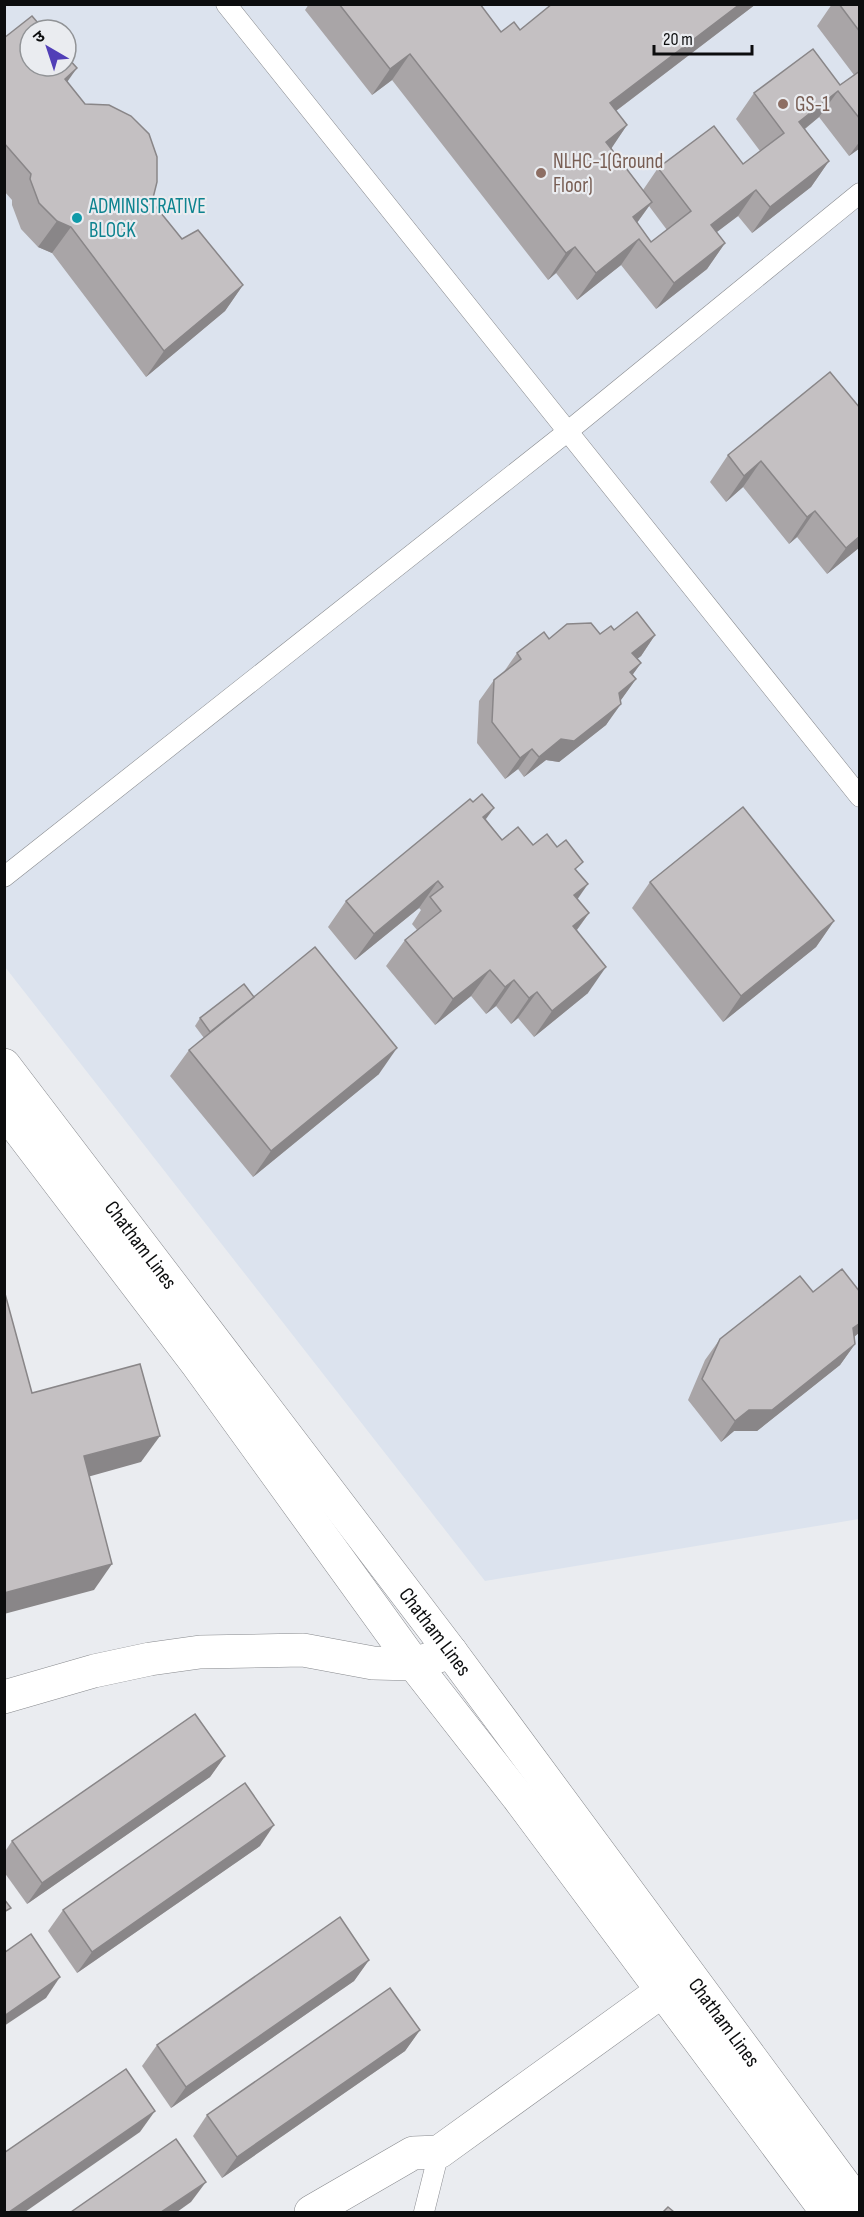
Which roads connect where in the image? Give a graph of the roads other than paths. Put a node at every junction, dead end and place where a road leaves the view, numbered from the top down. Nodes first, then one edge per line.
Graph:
1 (226, 4) edge
2 (860, 193) edge
3 (567, 432) junction
4 (860, 797) edge
5 (4, 877) edge
6 (4, 1065) edge
7 (4, 1110) edge
8 (451, 1652) junction
9 (414, 1664) junction
10 (4, 1697) edge
11 (662, 1992) junction
12 (439, 2152) junction
13 (860, 2206) edge
14 (311, 2212) edge
15 (424, 2212) edge
16 (827, 2212) edge

1 - 3 lane
2 - 3 lane
3 - 4 lane
3 - 5 lane
6 - 8 main road, Chatham Lines
7 - 9 main road, Chatham Lines
8 - 9 main road
8 - 13 main road, Chatham Lines
9 - 10 main road
9 - 11 main road, Chatham Lines
11 - 12 main road
11 - 16 main road, Chatham Lines
12 - 14 main road
12 - 15 lane

